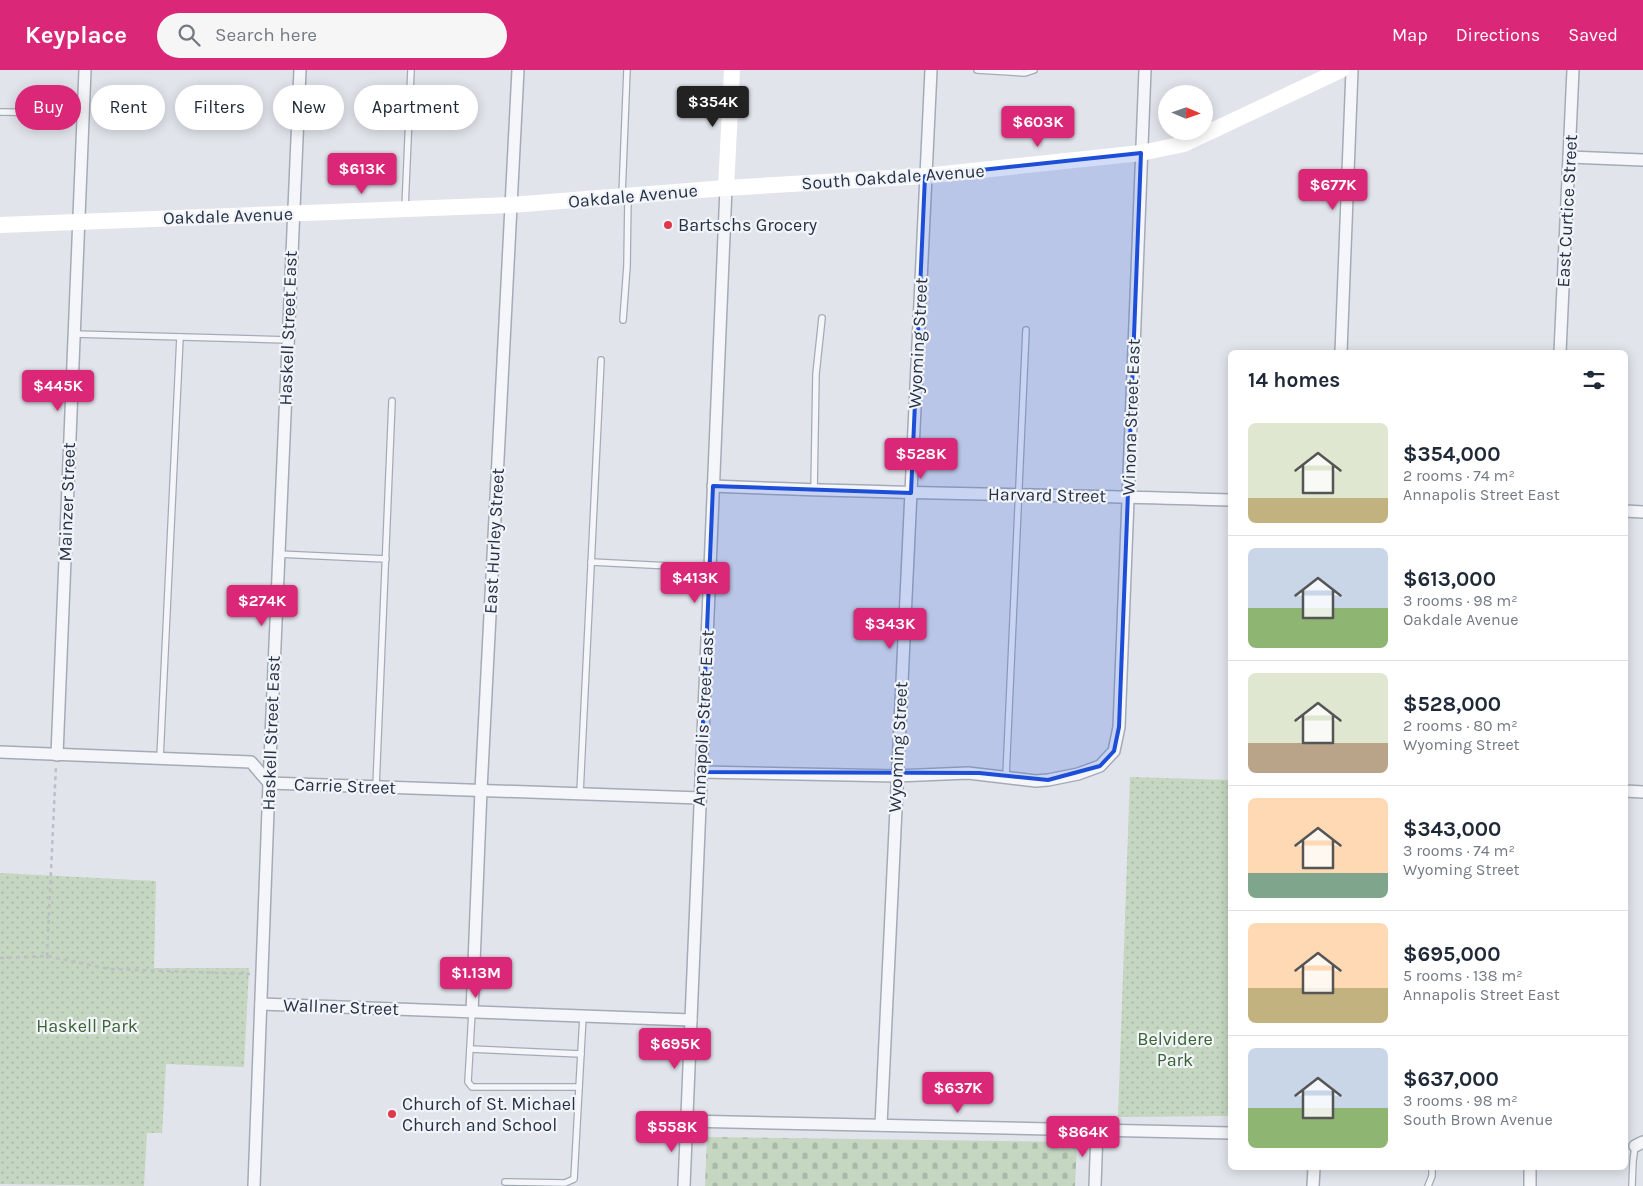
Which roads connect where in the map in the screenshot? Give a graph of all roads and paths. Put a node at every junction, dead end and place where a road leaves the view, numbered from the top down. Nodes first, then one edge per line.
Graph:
1 (85, 70) edge
2 (300, 70) edge
3 (411, 70) edge
4 (518, 70) edge
5 (627, 70) edge
6 (732, 70) edge
7 (931, 70) edge
8 (977, 70) edge
9 (1034, 70) edge
10 (1145, 70) edge
11 (1341, 70) edge
12 (1352, 70) edge
13 (1573, 70) edge
14 (0, 112) edge
15 (84, 113) junction
16 (1140, 153) junction
17 (1569, 158) junction
18 (1643, 160) edge
19 (925, 176) junction
20 (726, 188) junction
21 (625, 197) junction
22 (511, 205) junction
23 (405, 209) junction
24 (293, 214) junction
25 (79, 222) junction
26 (0, 225) edge
27 (822, 318) dead end
28 (623, 320) dead end
29 (1026, 330) dead end
30 (74, 334) junction
31 (180, 337) junction
32 (288, 340) junction
33 (1340, 350) edge
34 (1560, 350) edge
35 (601, 360) dead end
36 (392, 401) dead end
37 (713, 486) junction
38 (814, 491) junction
39 (911, 494) junction
40 (1019, 495) junction
41 (1128, 496) junction
42 (1228, 500) edge
43 (1628, 511) edge
44 (1643, 512) edge
45 (278, 554) junction
46 (386, 559) junction
47 (591, 562) junction
48 (710, 568) junction
49 (0, 752) edge
50 (56, 755) junction
51 (160, 758) junction
52 (701, 772) junction
53 (897, 776) junction
54 (1006, 776) junction
55 (268, 783) junction
56 (376, 787) junction
57 (481, 790) junction
58 (1628, 791) edge
59 (1643, 792) edge
60 (580, 793) junction
61 (700, 798) junction
62 (47, 956) junction
63 (0, 958) edge
64 (262, 975) junction
65 (261, 1004) junction
66 (472, 1012) junction
67 (583, 1016) junction
68 (691, 1020) junction
69 (470, 1049) junction
70 (581, 1054) junction
71 (579, 1088) junction
72 (686, 1121) junction
73 (881, 1125) junction
74 (1097, 1130) junction
75 (1228, 1133) edge
76 (1639, 1144) edge
77 (1314, 1170) edge
78 (1432, 1170) edge
79 (1530, 1170) edge
80 (505, 1182) dead end
81 (254, 1186) edge
82 (684, 1186) edge
83 (1095, 1186) edge
84 (1313, 1186) edge
85 (1428, 1186) edge
86 (1530, 1186) edge
87 (1632, 1186) edge

1 - 15 street, Mainzer Street
2 - 24 street, Haskell Street East
3 - 23 lane
4 - 22 street, East Hurley Street
5 - 21 lane
6 - 20 street, Annapolis Street East
7 - 19 street, Wyoming Street
8 - 9 lane
10 - 16 street, Winona Street East
11 - 16 street, South Oakdale Avenue
12 - 33 street
13 - 17 street, East Curtice Street
14 - 15 lane
15 - 25 street, Mainzer Street
16 - 19 street, South Oakdale Avenue
16 - 41 street, Winona Street East
17 - 18 street
17 - 34 street, East Curtice Street
19 - 20 street, South Oakdale Avenue
19 - 39 street, Wyoming Street
20 - 21 street, Oakdale Avenue
20 - 37 street, Annapolis Street East
21 - 22 street, Oakdale Avenue
21 - 28 lane
22 - 23 street, Oakdale Avenue
22 - 57 street, East Hurley Street
23 - 24 street, Oakdale Avenue
24 - 25 street, Oakdale Avenue
24 - 32 street, Haskell Street East
25 - 26 street, Oakdale Avenue
25 - 30 street, Mainzer Street
27 - 38 lane
29 - 40 lane
30 - 31 lane
30 - 50 street, Mainzer Street
31 - 32 lane
31 - 51 lane
32 - 45 street, Haskell Street East
35 - 47 lane
36 - 46 lane
37 - 38 street, Harvard Street
37 - 48 street, Annapolis Street East
38 - 39 street, Harvard Street
39 - 40 street, Harvard Street
39 - 53 street, Wyoming Street
40 - 41 street, Harvard Street
40 - 54 lane
41 - 42 street, Harvard Street
41 - 54 street, Winona Street East
43 - 44 street
45 - 46 lane
45 - 55 street, Haskell Street East
46 - 56 lane
47 - 48 lane
47 - 60 lane
48 - 52 street, Annapolis Street East
49 - 50 street, Carrie Street
50 - 51 street, Carrie Street
50 - 62 path
51 - 55 street, Carrie Street
52 - 53 street
52 - 61 street, Annapolis Street East
53 - 54 street
53 - 73 street, Wyoming Street
55 - 56 street, Carrie Street
55 - 64 street, Haskell Street East
56 - 57 street, Carrie Street
57 - 60 street, Carrie Street
57 - 66 street, East Hurley Street
58 - 59 street
60 - 61 street, Carrie Street
61 - 68 street, Annapolis Street East
62 - 63 path
62 - 64 path
64 - 65 street, Haskell Street East
65 - 66 street, Wallner Street
65 - 81 street, Haskell Street East
66 - 67 street, Wallner Street
66 - 69 lane
67 - 68 street, Wallner Street
67 - 70 lane
68 - 72 street, Annapolis Street East
69 - 70 lane
69 - 71 lane
70 - 71 lane
71 - 80 lane
72 - 73 street
72 - 82 street, Annapolis Street East
73 - 74 street
74 - 75 street
74 - 83 street
76 - 87 lane
77 - 84 street
78 - 85 lane
79 - 86 street

